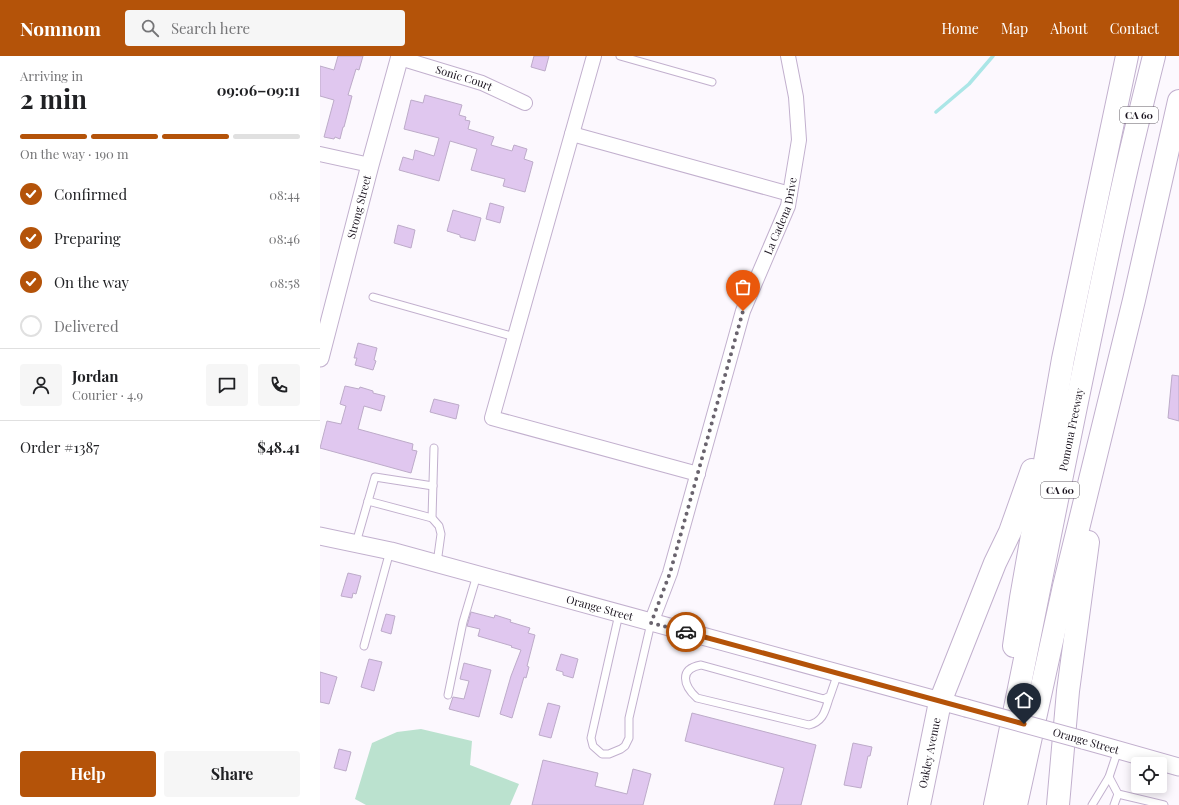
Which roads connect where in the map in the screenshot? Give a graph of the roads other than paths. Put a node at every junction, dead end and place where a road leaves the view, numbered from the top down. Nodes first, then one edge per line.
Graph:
1 (594, 56) edge
2 (620, 56) edge
3 (788, 56) edge
4 (1122, 56) edge
5 (1127, 56) edge
6 (1154, 56) edge
7 (400, 57) edge
8 (712, 82) dead end
9 (1179, 101) edge
10 (525, 103) dead end
11 (1112, 124) junction
12 (572, 134) junction
13 (320, 154) edge
14 (370, 165) junction
15 (1179, 169) edge
16 (790, 194) junction
17 (373, 297) dead end
18 (1134, 300) junction
19 (515, 337) junction
20 (320, 358) edge
21 (1062, 359) junction
22 (1112, 391) junction
23 (434, 448) dead end
24 (698, 474) junction
25 (433, 486) junction
26 (368, 501) junction
27 (432, 518) junction
28 (320, 536) edge
29 (356, 543) junction
30 (390, 551) junction
31 (437, 564) junction
32 (477, 574) junction
33 (619, 614) junction
34 (651, 623) junction
35 (364, 646) dead end
36 (838, 674) junction
37 (448, 695) dead end
38 (830, 696) junction
39 (940, 702) junction
40 (1118, 750) junction
41 (1179, 767) edge
42 (1109, 777) junction
43 (1118, 794) junction
44 (919, 805) edge
45 (994, 805) edge
46 (1016, 805) edge
47 (1058, 805) edge
48 (1092, 805) edge
49 (1114, 805) edge
50 (1164, 805) edge

1 - 12 street
2 - 8 lane
3 - 16 street, La Cadena Drive
4 - 11 main road
5 - 11 main road
6 - 45 main road, Pomona Freeway / CA 60
7 - 10 street, Sonic Court
7 - 14 street, Strong Street
9 - 18 main road, CA 60
11 - 21 main road
12 - 16 street
12 - 19 street
13 - 14 street
14 - 20 street, Strong Street
15 - 18 main road
16 - 24 street, La Cadena Drive
17 - 19 lane
18 - 22 main road, CA 60
19 - 24 street
21 - 39 main road, Oakley Avenue
21 - 45 main road
22 - 46 main road, CA 60
22 - 47 main road
23 - 25 lane
24 - 34 street, La Cadena Drive
25 - 26 lane
25 - 27 lane
26 - 27 lane
26 - 29 lane
27 - 31 lane
28 - 29 street, Orange Street
29 - 30 street, Orange Street
30 - 31 street, Orange Street
30 - 35 lane
31 - 32 street, Orange Street
32 - 33 street, Orange Street
32 - 37 lane
33 - 34 street, Orange Street
33 - 34 lane
34 - 36 street, Orange Street
36 - 38 lane
36 - 39 street, Orange Street
38 - 38 lane
39 - 40 street, Orange Street, bridge
39 - 44 main road, Oakley Avenue
40 - 41 street, Orange Street
40 - 42 lane
42 - 43 lane
42 - 48 lane
43 - 49 lane
43 - 50 lane

